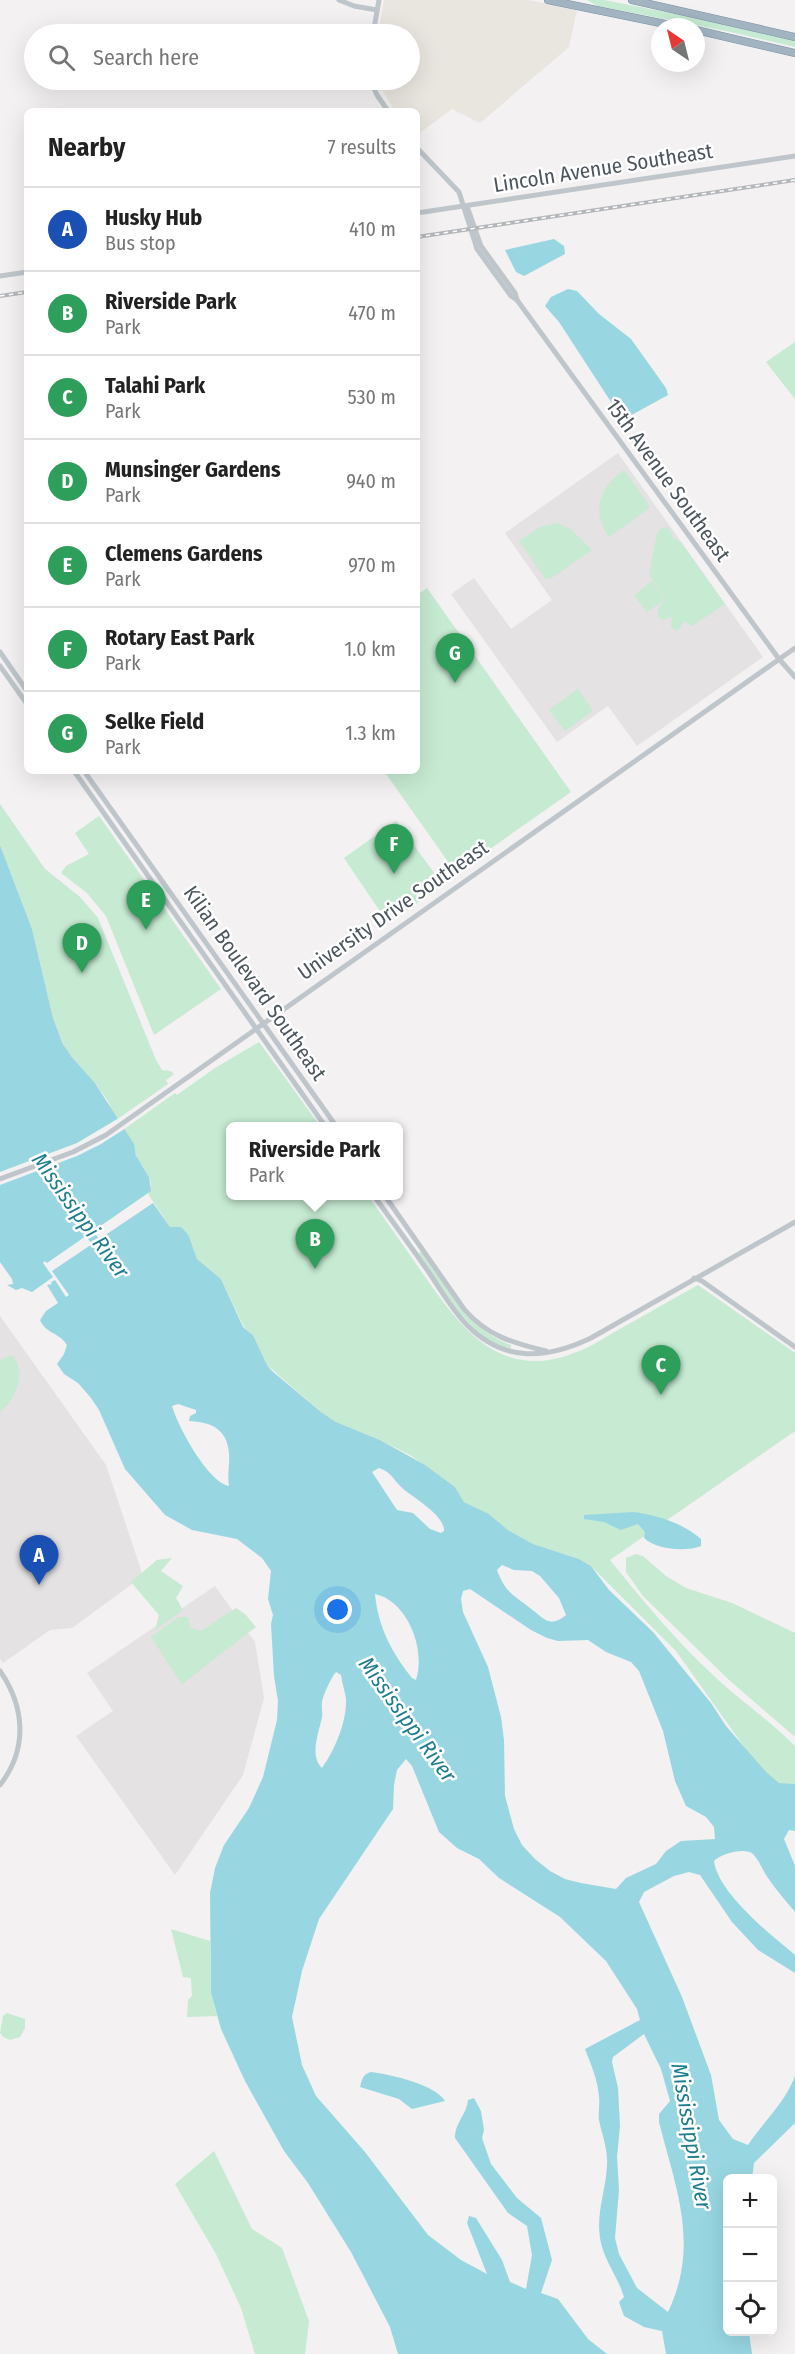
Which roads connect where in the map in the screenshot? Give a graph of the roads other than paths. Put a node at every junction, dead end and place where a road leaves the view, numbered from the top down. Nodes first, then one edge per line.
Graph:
1 (339, 0) edge
2 (379, 0) edge
3 (548, 0) edge
4 (632, 0) edge
5 (377, 10) junction
6 (651, 21) edge
7 (375, 24) edge
8 (705, 32) edge
9 (795, 37) edge
10 (795, 53) edge
11 (375, 90) edge
12 (386, 108) edge
13 (420, 151) edge
14 (795, 156) edge
15 (464, 206) junction
16 (420, 213) edge
17 (24, 272) edge
18 (0, 276) edge
19 (795, 648) edge
20 (0, 652) edge
21 (779, 659) junction
22 (0, 666) edge
23 (795, 677) edge
24 (24, 687) edge
25 (24, 700) edge
26 (76, 774) edge
27 (86, 774) edge
28 (263, 1023) junction
29 (256, 1028) junction
30 (322, 1122) edge
31 (333, 1122) edge
32 (0, 1179) edge
33 (377, 1200) edge
34 (388, 1200) edge
35 (795, 1222) edge
36 (694, 1278) junction
37 (795, 1347) edge
38 (550, 1352) junction
39 (0, 1671) edge
40 (0, 1785) edge

1 - 5 street
2 - 5 street
3 - 6 highway
4 - 9 highway
5 - 7 street
8 - 10 highway
11 - 12 street
13 - 15 street, 15th Avenue Southeast
14 - 15 street, Lincoln Avenue Southeast
15 - 16 street, Lincoln Avenue Southeast
15 - 21 street, 15th Avenue Southeast
17 - 18 street
19 - 21 street, University Drive Southeast
20 - 24 street
21 - 23 street, 15th Avenue Southeast
21 - 28 street, University Drive Southeast
22 - 25 street
26 - 29 street, Kilian Boulevard Southeast
27 - 28 street, Kilian Boulevard Southeast
28 - 29 street, University Drive Southeast
28 - 31 street, Kilian Boulevard Southeast
29 - 30 street, Kilian Boulevard Southeast
29 - 32 street, University Drive Southeast
33 - 38 street
34 - 38 street
35 - 36 street
36 - 37 street
36 - 38 street
39 - 40 street

